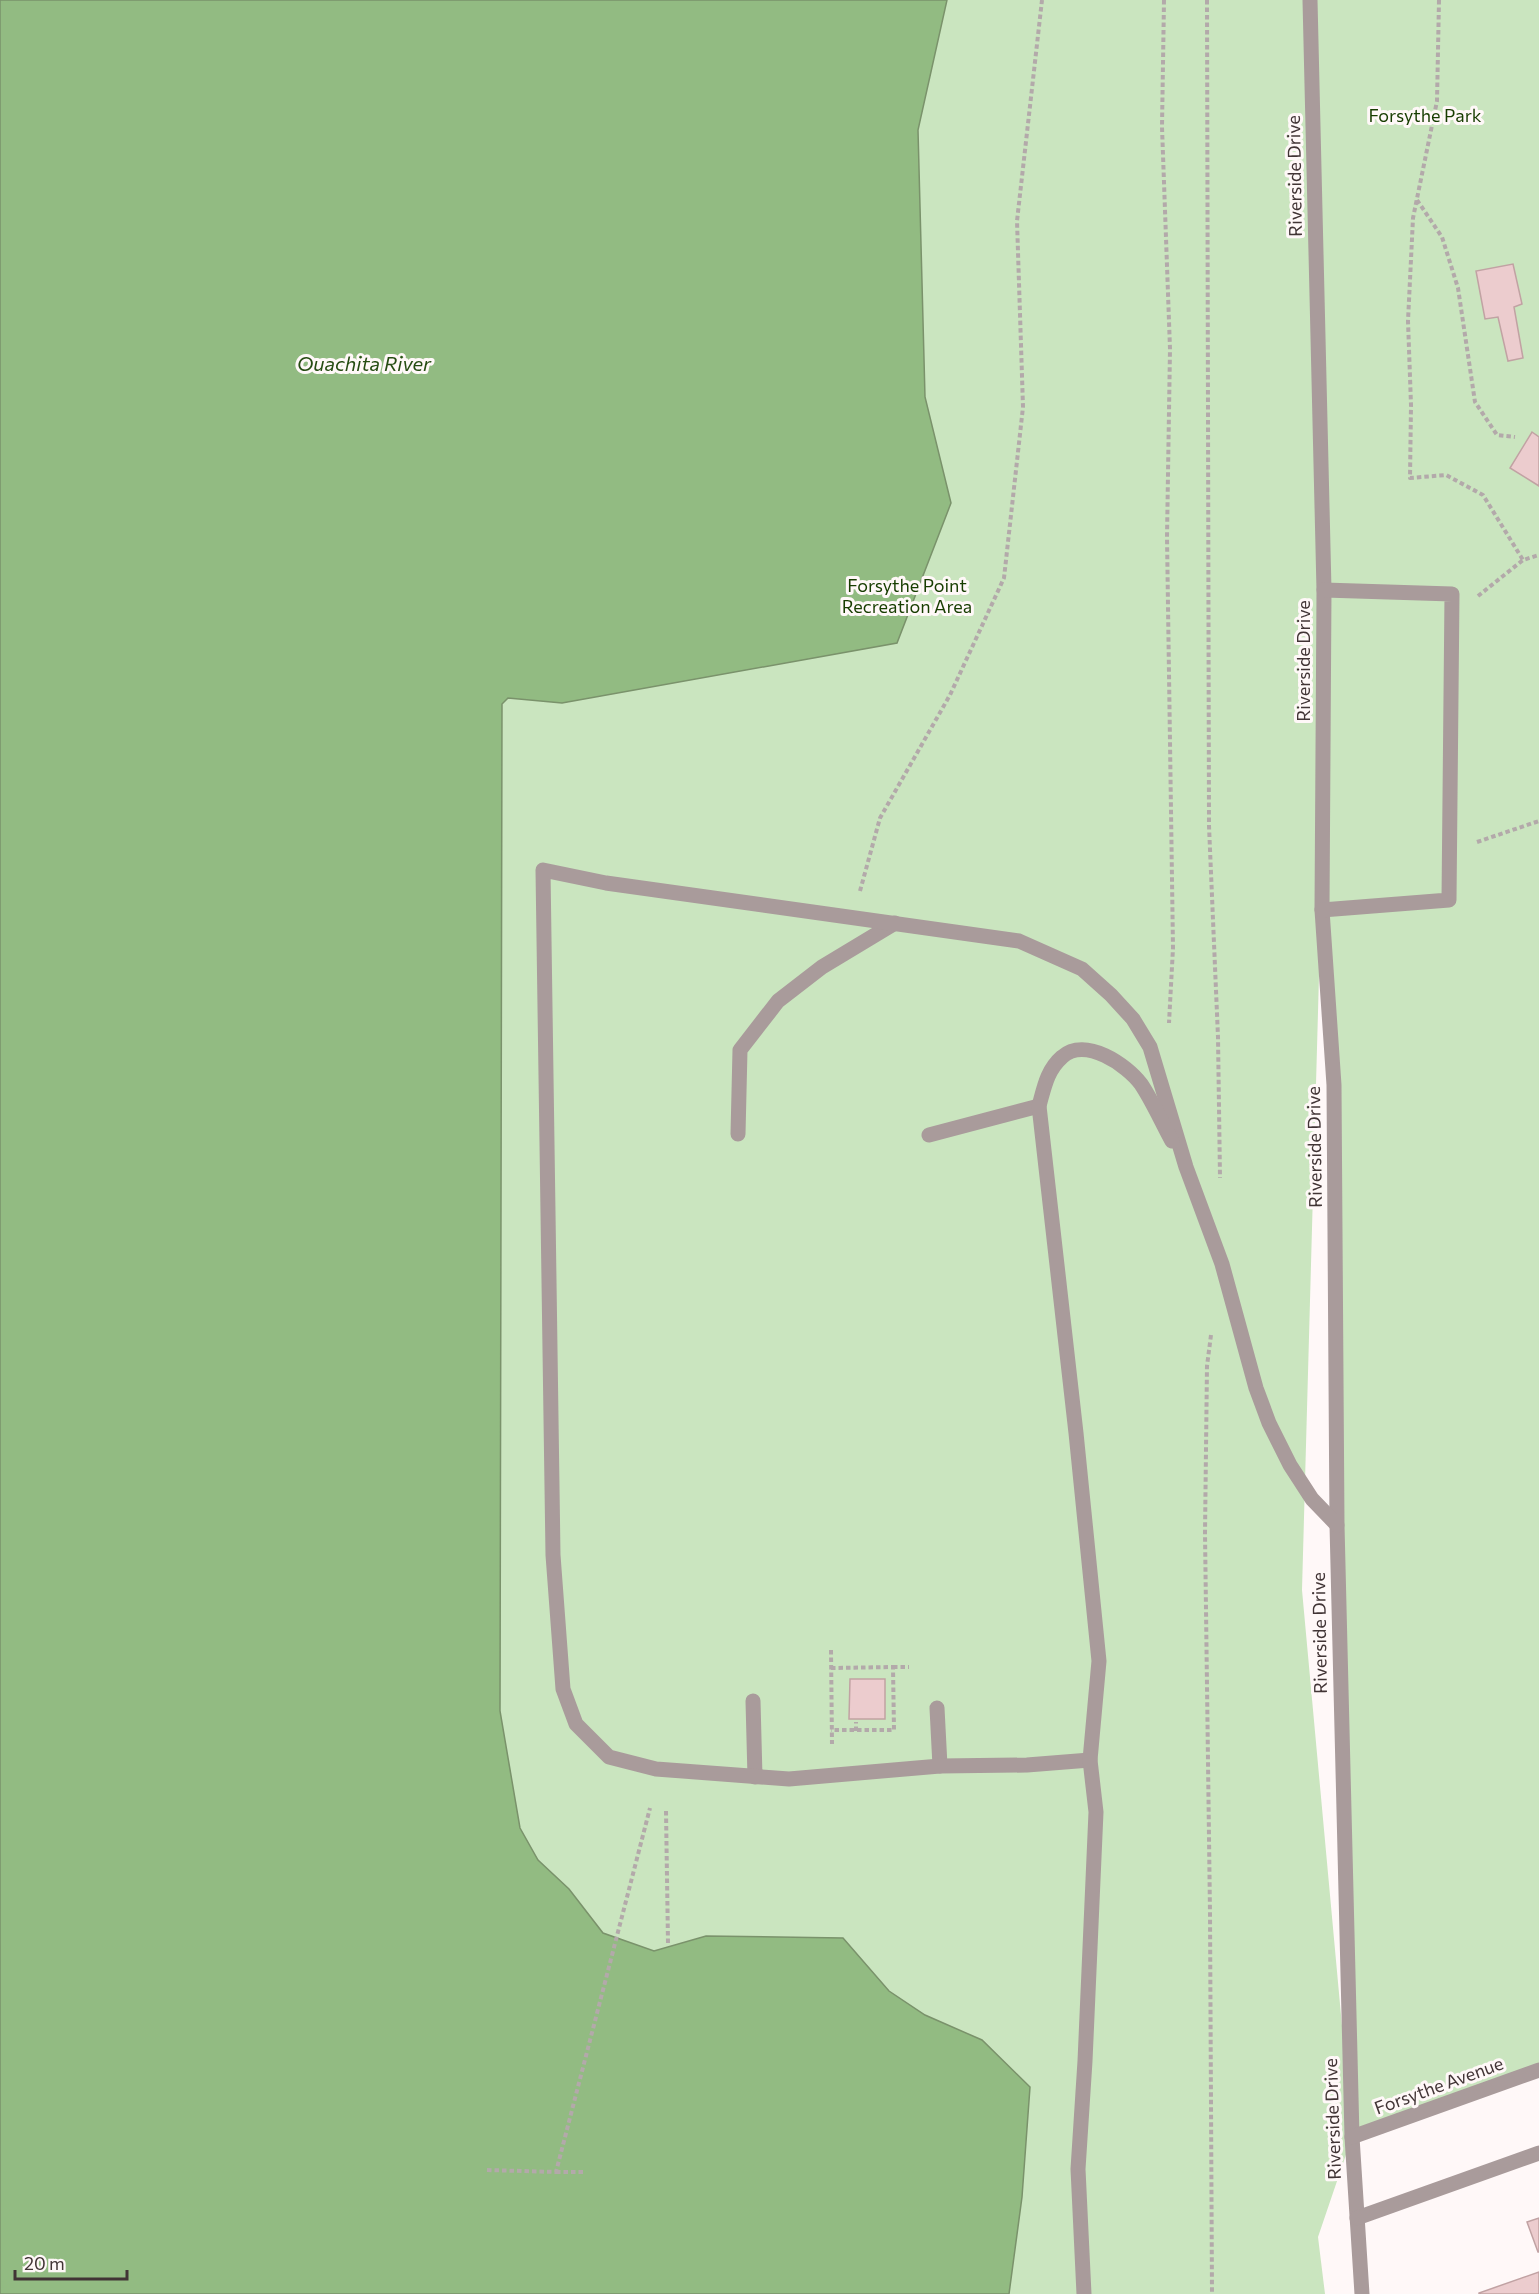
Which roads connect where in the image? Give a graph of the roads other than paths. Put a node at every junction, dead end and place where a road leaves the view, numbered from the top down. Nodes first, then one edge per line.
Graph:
1 (1310, 0) edge
2 (1324, 590) junction
3 (1322, 910) junction
4 (896, 923) junction
5 (1039, 1106) junction
6 (738, 1134) dead end
7 (929, 1135) dead end
8 (1186, 1167) junction
9 (1337, 1525) junction
10 (753, 1701) dead end
11 (937, 1708) dead end
12 (1090, 1760) junction
13 (940, 1766) junction
14 (755, 1777) junction
15 (1539, 2070) edge
16 (1352, 2137) junction
17 (1539, 2153) edge
18 (1357, 2218) junction
19 (1084, 2294) edge
20 (1362, 2294) edge

1 - 2 street, Riverside Drive
2 - 3 street, Riverside Drive
2 - 3 street
3 - 9 street, Riverside Drive
4 - 6 street
4 - 8 street
4 - 14 street
5 - 7 street
5 - 8 street
5 - 12 street
8 - 9 street
9 - 16 street, Riverside Drive
10 - 14 street
11 - 13 street
12 - 13 street
12 - 19 street
13 - 14 street
15 - 16 street, Forsythe Avenue
16 - 18 street, Riverside Drive
17 - 18 street
18 - 20 street, Riverside Drive

